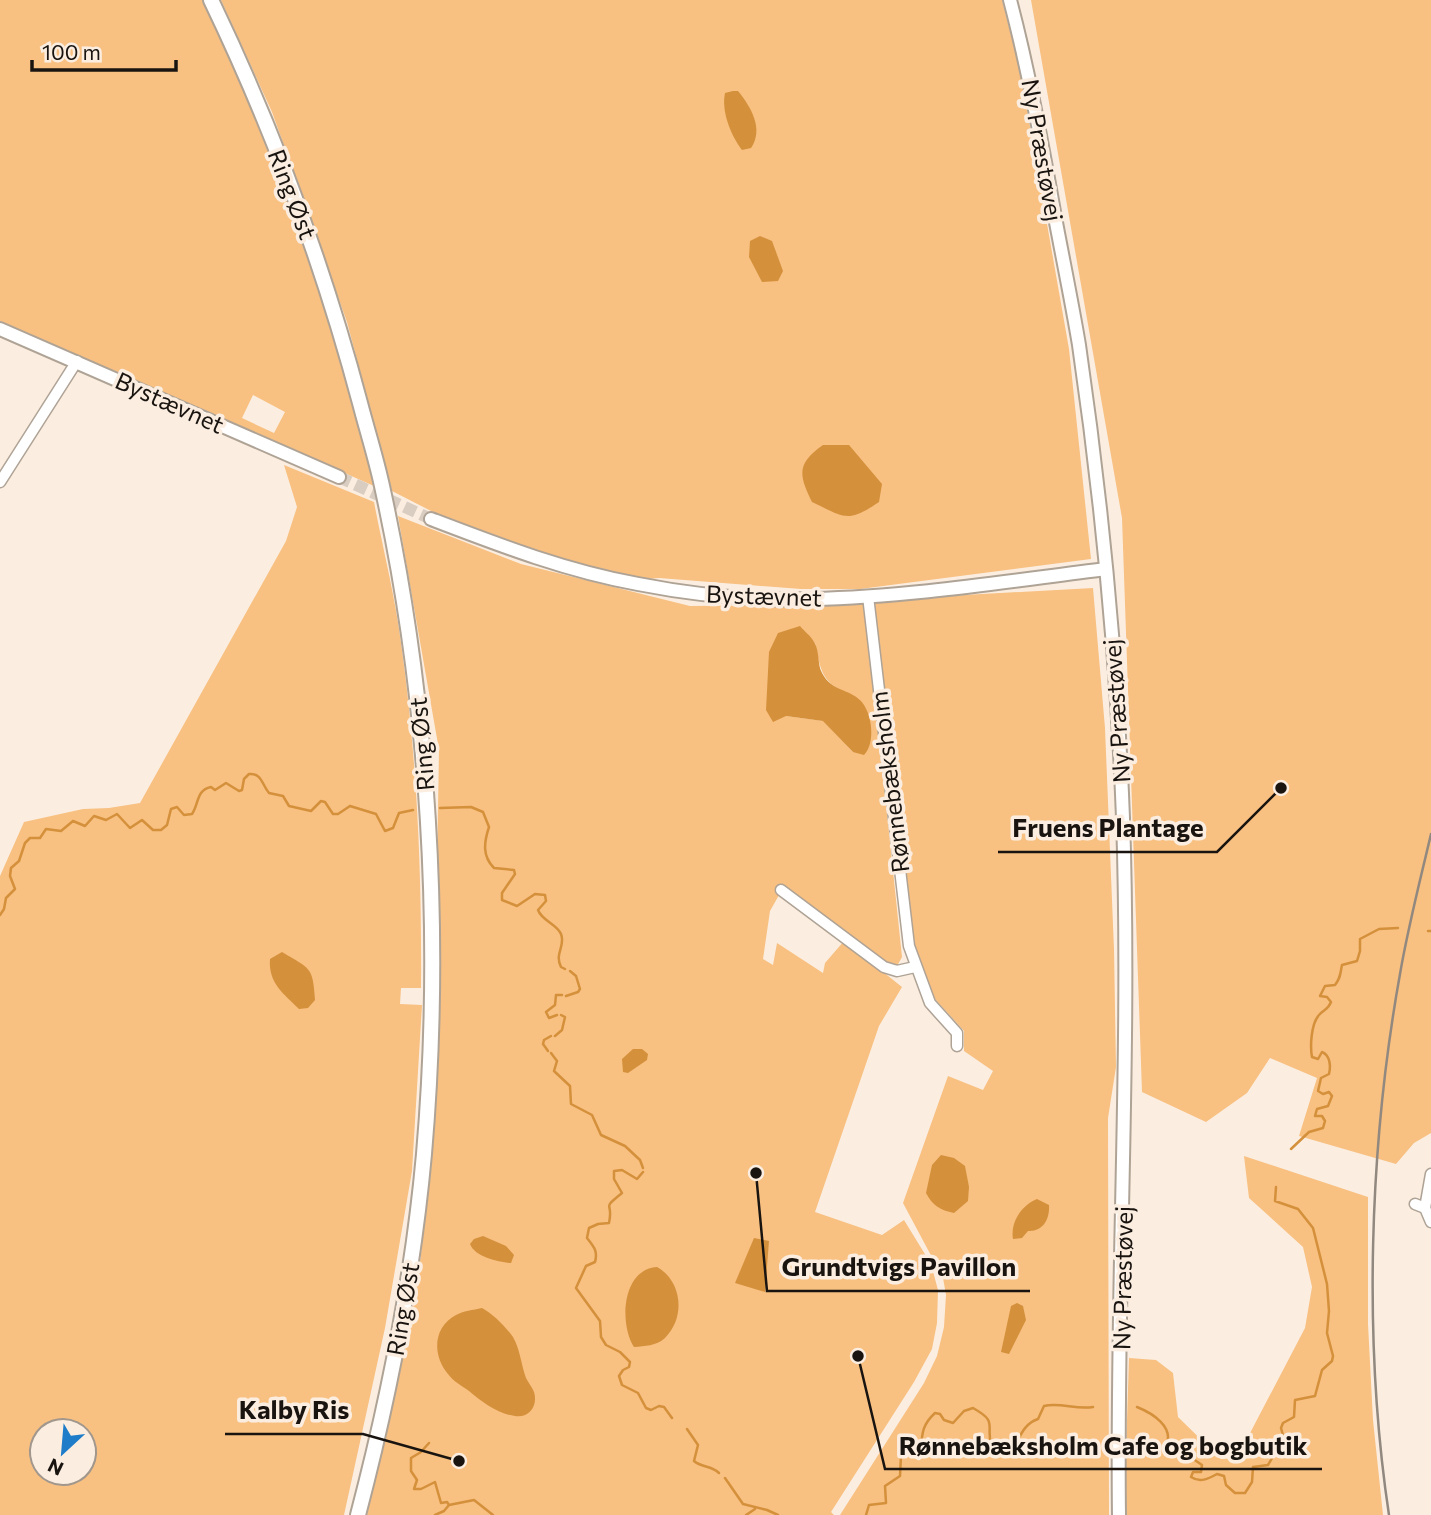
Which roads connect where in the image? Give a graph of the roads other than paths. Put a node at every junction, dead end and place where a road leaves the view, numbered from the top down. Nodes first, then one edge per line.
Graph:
1 (211, 0) edge
2 (1010, 0) edge
3 (0, 329) edge
4 (77, 362) junction
5 (339, 477) tunnel mouth
6 (0, 482) edge
7 (431, 519) tunnel mouth
8 (1106, 569) junction
9 (868, 596) junction
10 (781, 890) dead end
11 (915, 967) junction
12 (957, 1046) dead end
13 (1431, 1174) edge
14 (1431, 1222) edge
15 (358, 1515) edge
16 (1119, 1515) edge

1 - 15 main road, Ring Øst
2 - 8 street, Ny Præstøvej
3 - 4 street, Bystævnet
4 - 5 street, Bystævnet
4 - 6 street
7 - 9 street, Bystævnet
8 - 9 street, Bystævnet
8 - 16 street, Ny Præstøvej
9 - 11 street, Rønnebæksholm
10 - 11 street
11 - 12 street, Rønnebæksholm
13 - 14 street

